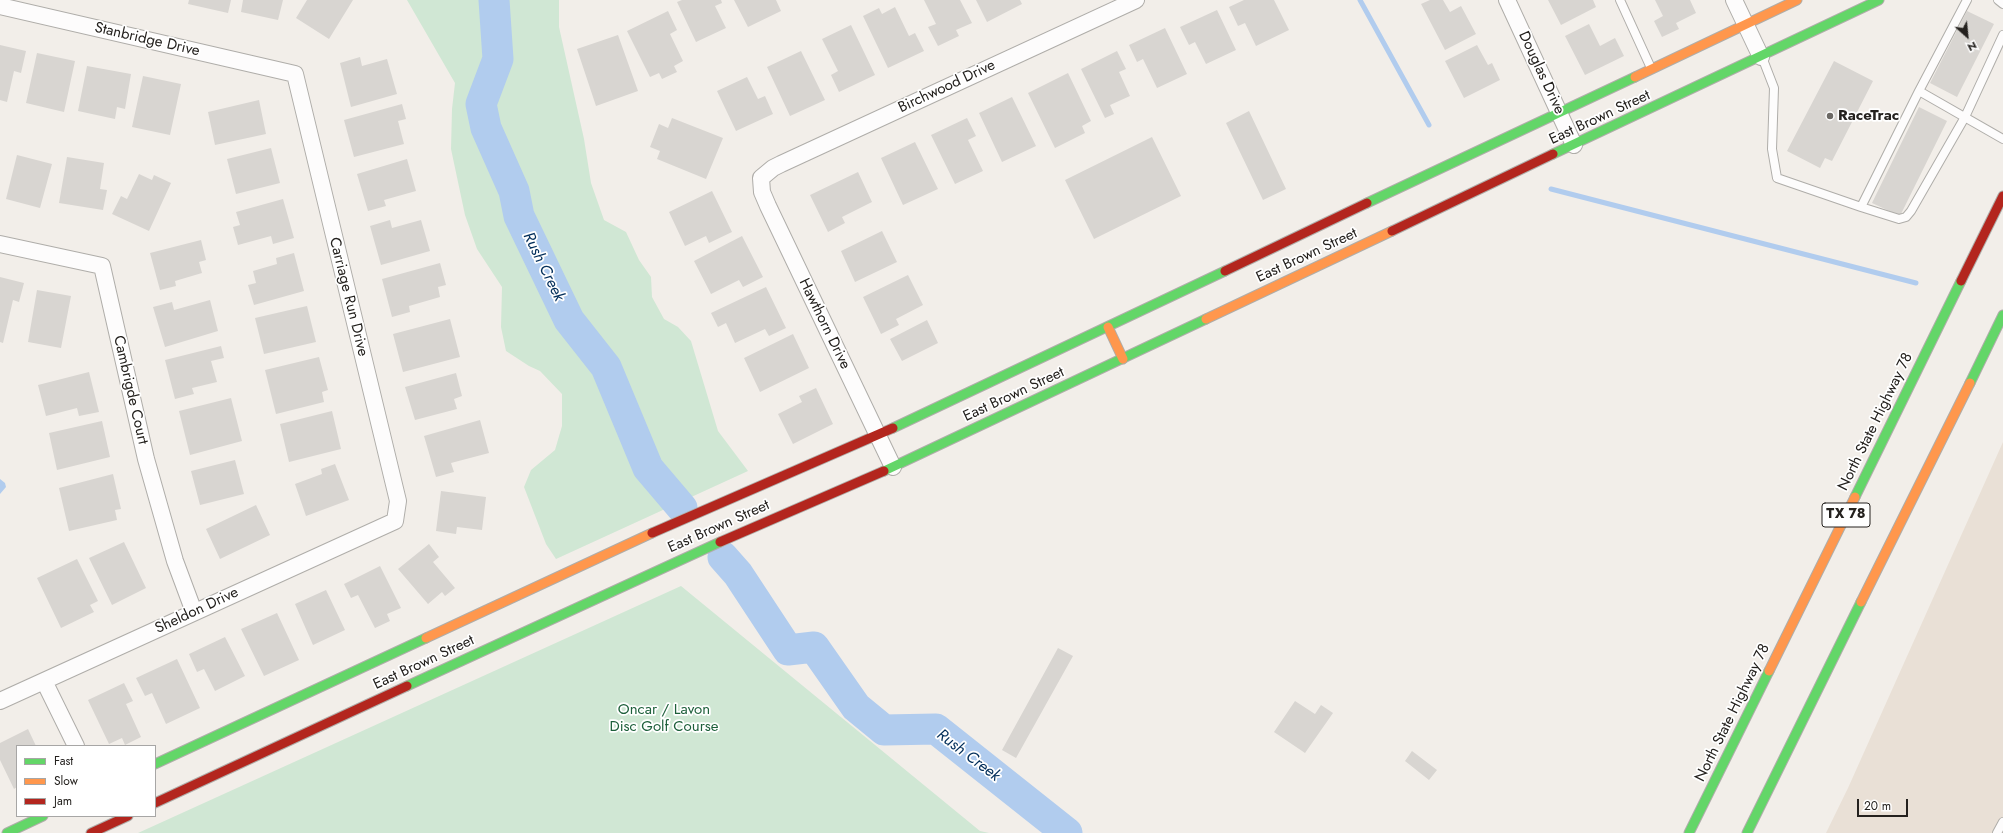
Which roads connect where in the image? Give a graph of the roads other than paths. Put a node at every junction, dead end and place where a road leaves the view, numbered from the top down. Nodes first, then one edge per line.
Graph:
1 (1136, 0) edge
2 (1507, 0) edge
3 (1620, 0) edge
4 (1734, 0) edge
5 (1797, 0) edge
6 (1880, 0) edge
7 (1967, 0) edge
8 (1998, 0) edge
9 (2003, 4) edge
10 (0, 6) edge
11 (1746, 24) junction
12 (2003, 35) edge
13 (1761, 57) junction
14 (1652, 69) junction
15 (295, 74) joint
16 (1919, 91) junction
17 (1559, 113) junction
18 (1965, 117) junction
19 (2003, 139) edge
20 (1574, 145) junction
21 (762, 178) joint
22 (2003, 196) edge
23 (1861, 207) junction
24 (0, 244) edge
25 (2003, 315) edge
26 (1108, 327) junction
27 (1123, 359) junction
28 (877, 435) junction
29 (893, 467) junction
30 (395, 520) joint
31 (194, 612) junction
32 (44, 681) junction
33 (0, 701) edge
34 (76, 745) edge
35 (156, 764) edge
36 (156, 803) edge
37 (41, 817) edge
38 (124, 817) edge
39 (111, 820) edge
40 (2003, 822) edge
41 (7, 833) edge
42 (91, 833) edge
43 (1689, 833) edge
44 (1746, 833) edge
45 (1997, 833) edge

1 - 21 street, Birchwood Drive
2 - 17 street, Douglas Drive
3 - 14 lane
4 - 11 street
5 - 11 main road, East Brown Street
6 - 13 main road, East Brown Street
7 - 16 lane
8 - 9 lane
10 - 15 street, Stanbridge Drive
11 - 13 street
11 - 14 main road, East Brown Street
12 - 18 lane
13 - 20 main road, East Brown Street
13 - 23 lane
14 - 17 main road, East Brown Street
15 - 30 street, Carriage Run Drive
16 - 18 lane
16 - 23 lane
17 - 20 street, Douglas Drive
17 - 26 main road, East Brown Street
18 - 19 lane
18 - 23 lane
20 - 27 main road, East Brown Street
21 - 28 street, Hawthorn Drive
22 - 43 main road, North State Highway 78 / TX 78
24 - 31 street, Cambrigde Court
25 - 44 main road
26 - 27 main road
26 - 28 main road, East Brown Street
27 - 29 main road, East Brown Street
28 - 29 street, Hawthorn Drive
28 - 35 main road, East Brown Street
29 - 36 main road, East Brown Street
30 - 31 street, Sheldon Drive
31 - 32 street, Sheldon Drive
32 - 33 street, Sheldon Drive
32 - 34 street
37 - 41 main road
38 - 39 main road
39 - 42 main road
40 - 45 lane

